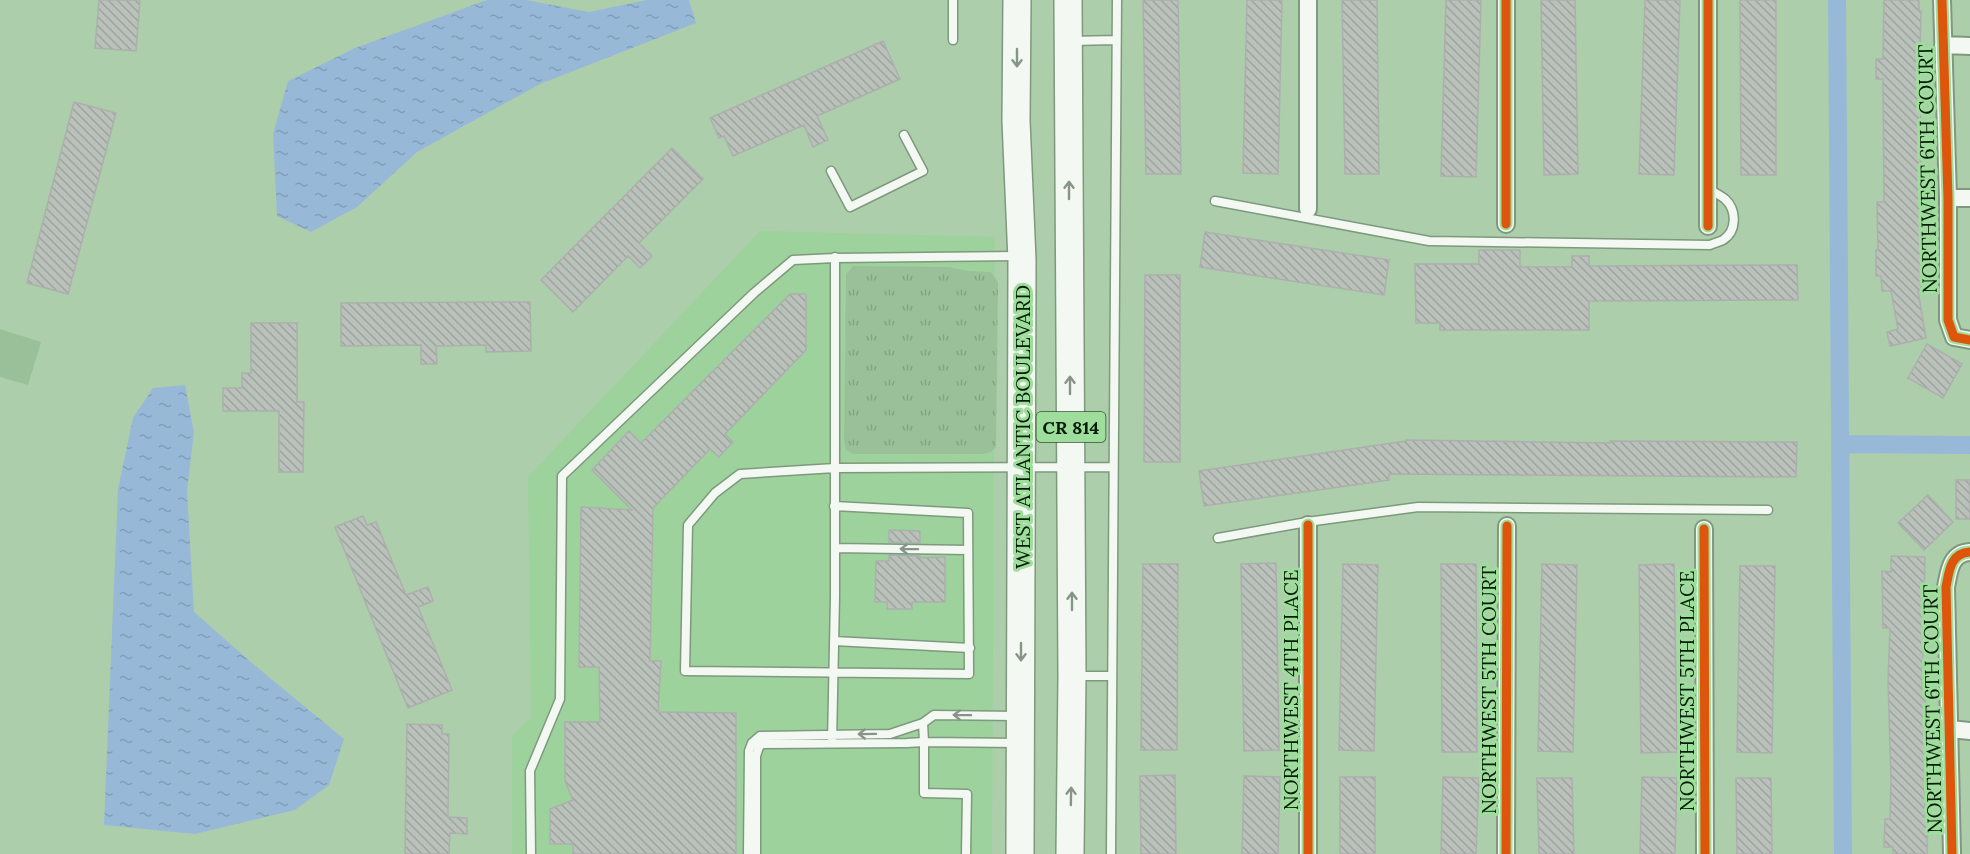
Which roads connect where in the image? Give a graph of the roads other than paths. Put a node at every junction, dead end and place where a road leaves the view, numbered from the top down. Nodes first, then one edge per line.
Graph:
1 (953, 0) edge
2 (1017, 0) edge
3 (1068, 0) edge
4 (1117, 0) edge
5 (1308, 0) edge
6 (1506, 0) edge
7 (1708, 0) edge
8 (1942, 0) edge
9 (953, 40) dead end
10 (1116, 40) junction
11 (1068, 42) junction
12 (1943, 45) junction
13 (1970, 46) edge
14 (904, 135) dead end
15 (831, 171) dead end
16 (1708, 189) junction
17 (1948, 198) junction
18 (1970, 198) edge
19 (1215, 201) dead end
20 (1308, 214) junction
21 (1506, 224) joint
22 (1708, 226) dead end
23 (1509, 242) junction
24 (1022, 256) dead end
25 (835, 258) junction
26 (1962, 338) edge
27 (1071, 466) junction
28 (1022, 467) junction
29 (1113, 467) junction
30 (835, 468) junction
31 (834, 506) junction
32 (1507, 508) junction
33 (1703, 509) junction
34 (1768, 510) dead end
35 (1308, 523) junction
36 (1507, 526) joint
37 (1704, 529) joint
38 (1218, 538) dead end
39 (835, 548) junction
40 (968, 550) junction
41 (1970, 552) edge
42 (834, 640) junction
43 (970, 648) junction
44 (832, 672) junction
45 (1072, 676) junction
46 (1112, 676) junction
47 (1020, 716) junction
48 (923, 723) junction
49 (1950, 729) junction
50 (1970, 731) edge
51 (924, 742) junction
52 (832, 743) junction
53 (1020, 743) junction
54 (531, 854) edge
55 (748, 854) edge
56 (756, 854) edge
57 (966, 854) edge
58 (1020, 854) edge
59 (1070, 854) edge
60 (1111, 854) edge
61 (1308, 854) edge
62 (1506, 854) edge
63 (1705, 854) edge
64 (1952, 854) edge

1 - 9 lane
2 -> 28 main road, WEST ATLANTIC BOULEVARD / CR 814
3 - 11 main road, CR 814
4 - 10 lane
5 - 20 street
6 - 21 street
7 - 16 street
8 - 12 street, NORTHWEST 6TH COURT
10 - 11 lane
10 - 29 lane
27 -> 11 main road, CR 814
12 - 13 street
12 - 17 street, NORTHWEST 6TH COURT
14 - 15 lane
16 - 22 street
16 - 23 lane
17 - 18 street
17 - 26 street, NORTHWEST 6TH COURT
19 - 20 lane
20 - 23 lane
21 - 23 lane
24 - 25 lane
25 - 30 lane
25 - 54 lane
27 - 28 lane
27 - 29 lane
45 -> 27 main road, CR 814
28 - 30 lane
28 -> 47 main road, WEST ATLANTIC BOULEVARD / CR 814
29 - 46 lane
30 - 31 lane
30 - 44 lane
31 - 39 lane
31 - 40 lane
32 - 33 lane
32 - 35 lane
32 - 36 lane
33 - 34 lane
33 - 37 lane
35 - 38 lane
35 - 61 street, NORTHWEST 4TH PLACE
36 - 62 street, NORTHWEST 5TH COURT
37 - 63 street, NORTHWEST 5TH PLACE
40 -> 39 lane
39 - 42 lane
40 - 43 lane
41 - 49 street, NORTHWEST 6TH COURT
42 - 43 lane
42 - 44 lane
43 - 44 lane
44 - 52 lane
45 - 46 lane
59 -> 45 main road, CR 814
46 - 60 lane
47 -> 48 lane
47 - 53 main road, WEST ATLANTIC BOULEVARD / CR 814
48 - 51 lane
48 -> 55 lane
49 - 50 street
49 - 64 street, NORTHWEST 6TH COURT
51 - 52 lane
51 - 53 lane
51 - 57 lane
52 - 56 lane
53 - 58 main road, WEST ATLANTIC BOULEVARD / CR 814

